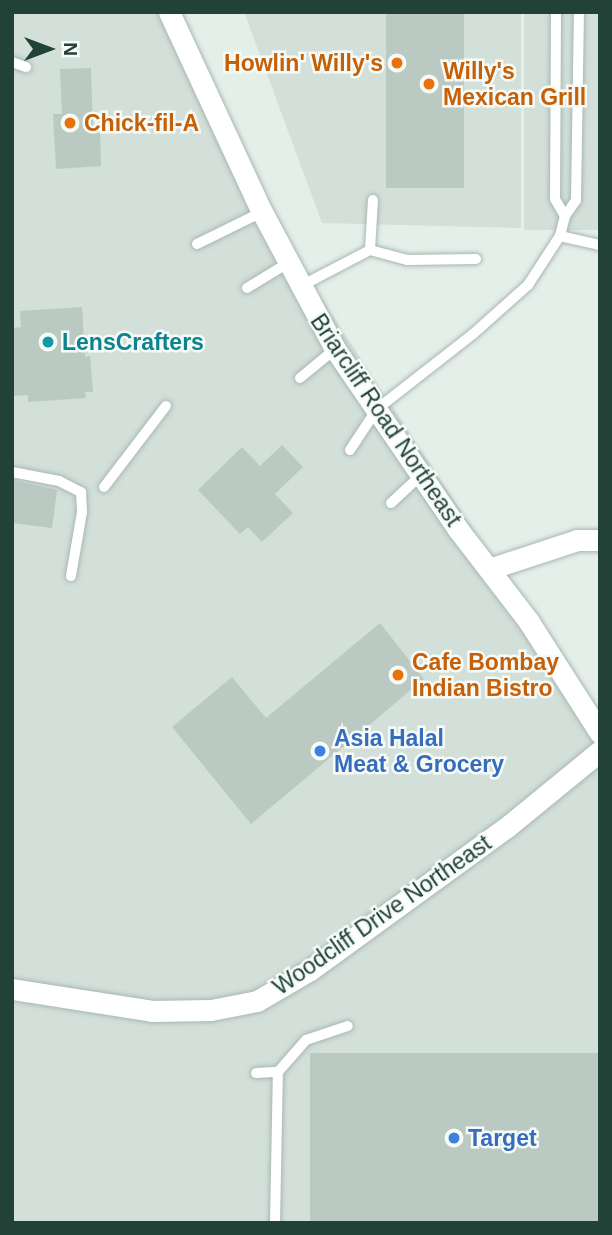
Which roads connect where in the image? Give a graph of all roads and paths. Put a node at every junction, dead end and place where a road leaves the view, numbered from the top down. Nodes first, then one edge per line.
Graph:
1 (169, 12) edge
2 (556, 12) edge
3 (579, 12) edge
4 (12, 62) edge
5 (26, 67) dead end
6 (373, 200) dead end
7 (262, 212) junction
8 (565, 216) junction
9 (560, 236) junction
10 (197, 244) dead end
11 (600, 245) edge
12 (370, 250) junction
13 (475, 259) dead end
14 (288, 263) junction
15 (301, 286) junction
16 (247, 288) dead end
17 (335, 349) junction
18 (300, 378) dead end
19 (166, 406) dead end
20 (377, 409) junction
21 (350, 450) dead end
22 (12, 472) edge
23 (421, 475) junction
24 (104, 488) dead end
25 (391, 503) dead end
26 (600, 540) edge
27 (489, 569) junction
28 (71, 576) dead end
29 (600, 733) edge
30 (600, 751) edge
31 (12, 989) edge
32 (348, 1026) dead end
33 (278, 1072) junction
34 (256, 1073) dead end
35 (275, 1223) edge

1 - 7 main road, Briarcliff Road Northeast
2 - 8 lane
3 - 8 lane
4 - 5 lane
6 - 12 lane
7 - 10 lane
7 - 14 main road, Briarcliff Road Northeast
8 - 9 lane
9 - 11 lane
9 - 20 lane
12 - 13 lane
12 - 15 lane
14 - 15 main road, Briarcliff Road Northeast
14 - 16 lane
15 - 17 main road, Briarcliff Road Northeast
17 - 18 lane
17 - 20 main road, Briarcliff Road Northeast
19 - 24 lane
20 - 21 lane
20 - 23 main road, Briarcliff Road Northeast
22 - 28 lane
23 - 25 lane
23 - 27 main road, Briarcliff Road Northeast
26 - 27 main road
27 - 29 main road, Briarcliff Road Northeast
30 - 31 main road, Woodcliff Drive Northeast
32 - 33 lane
33 - 34 lane
33 - 35 lane

